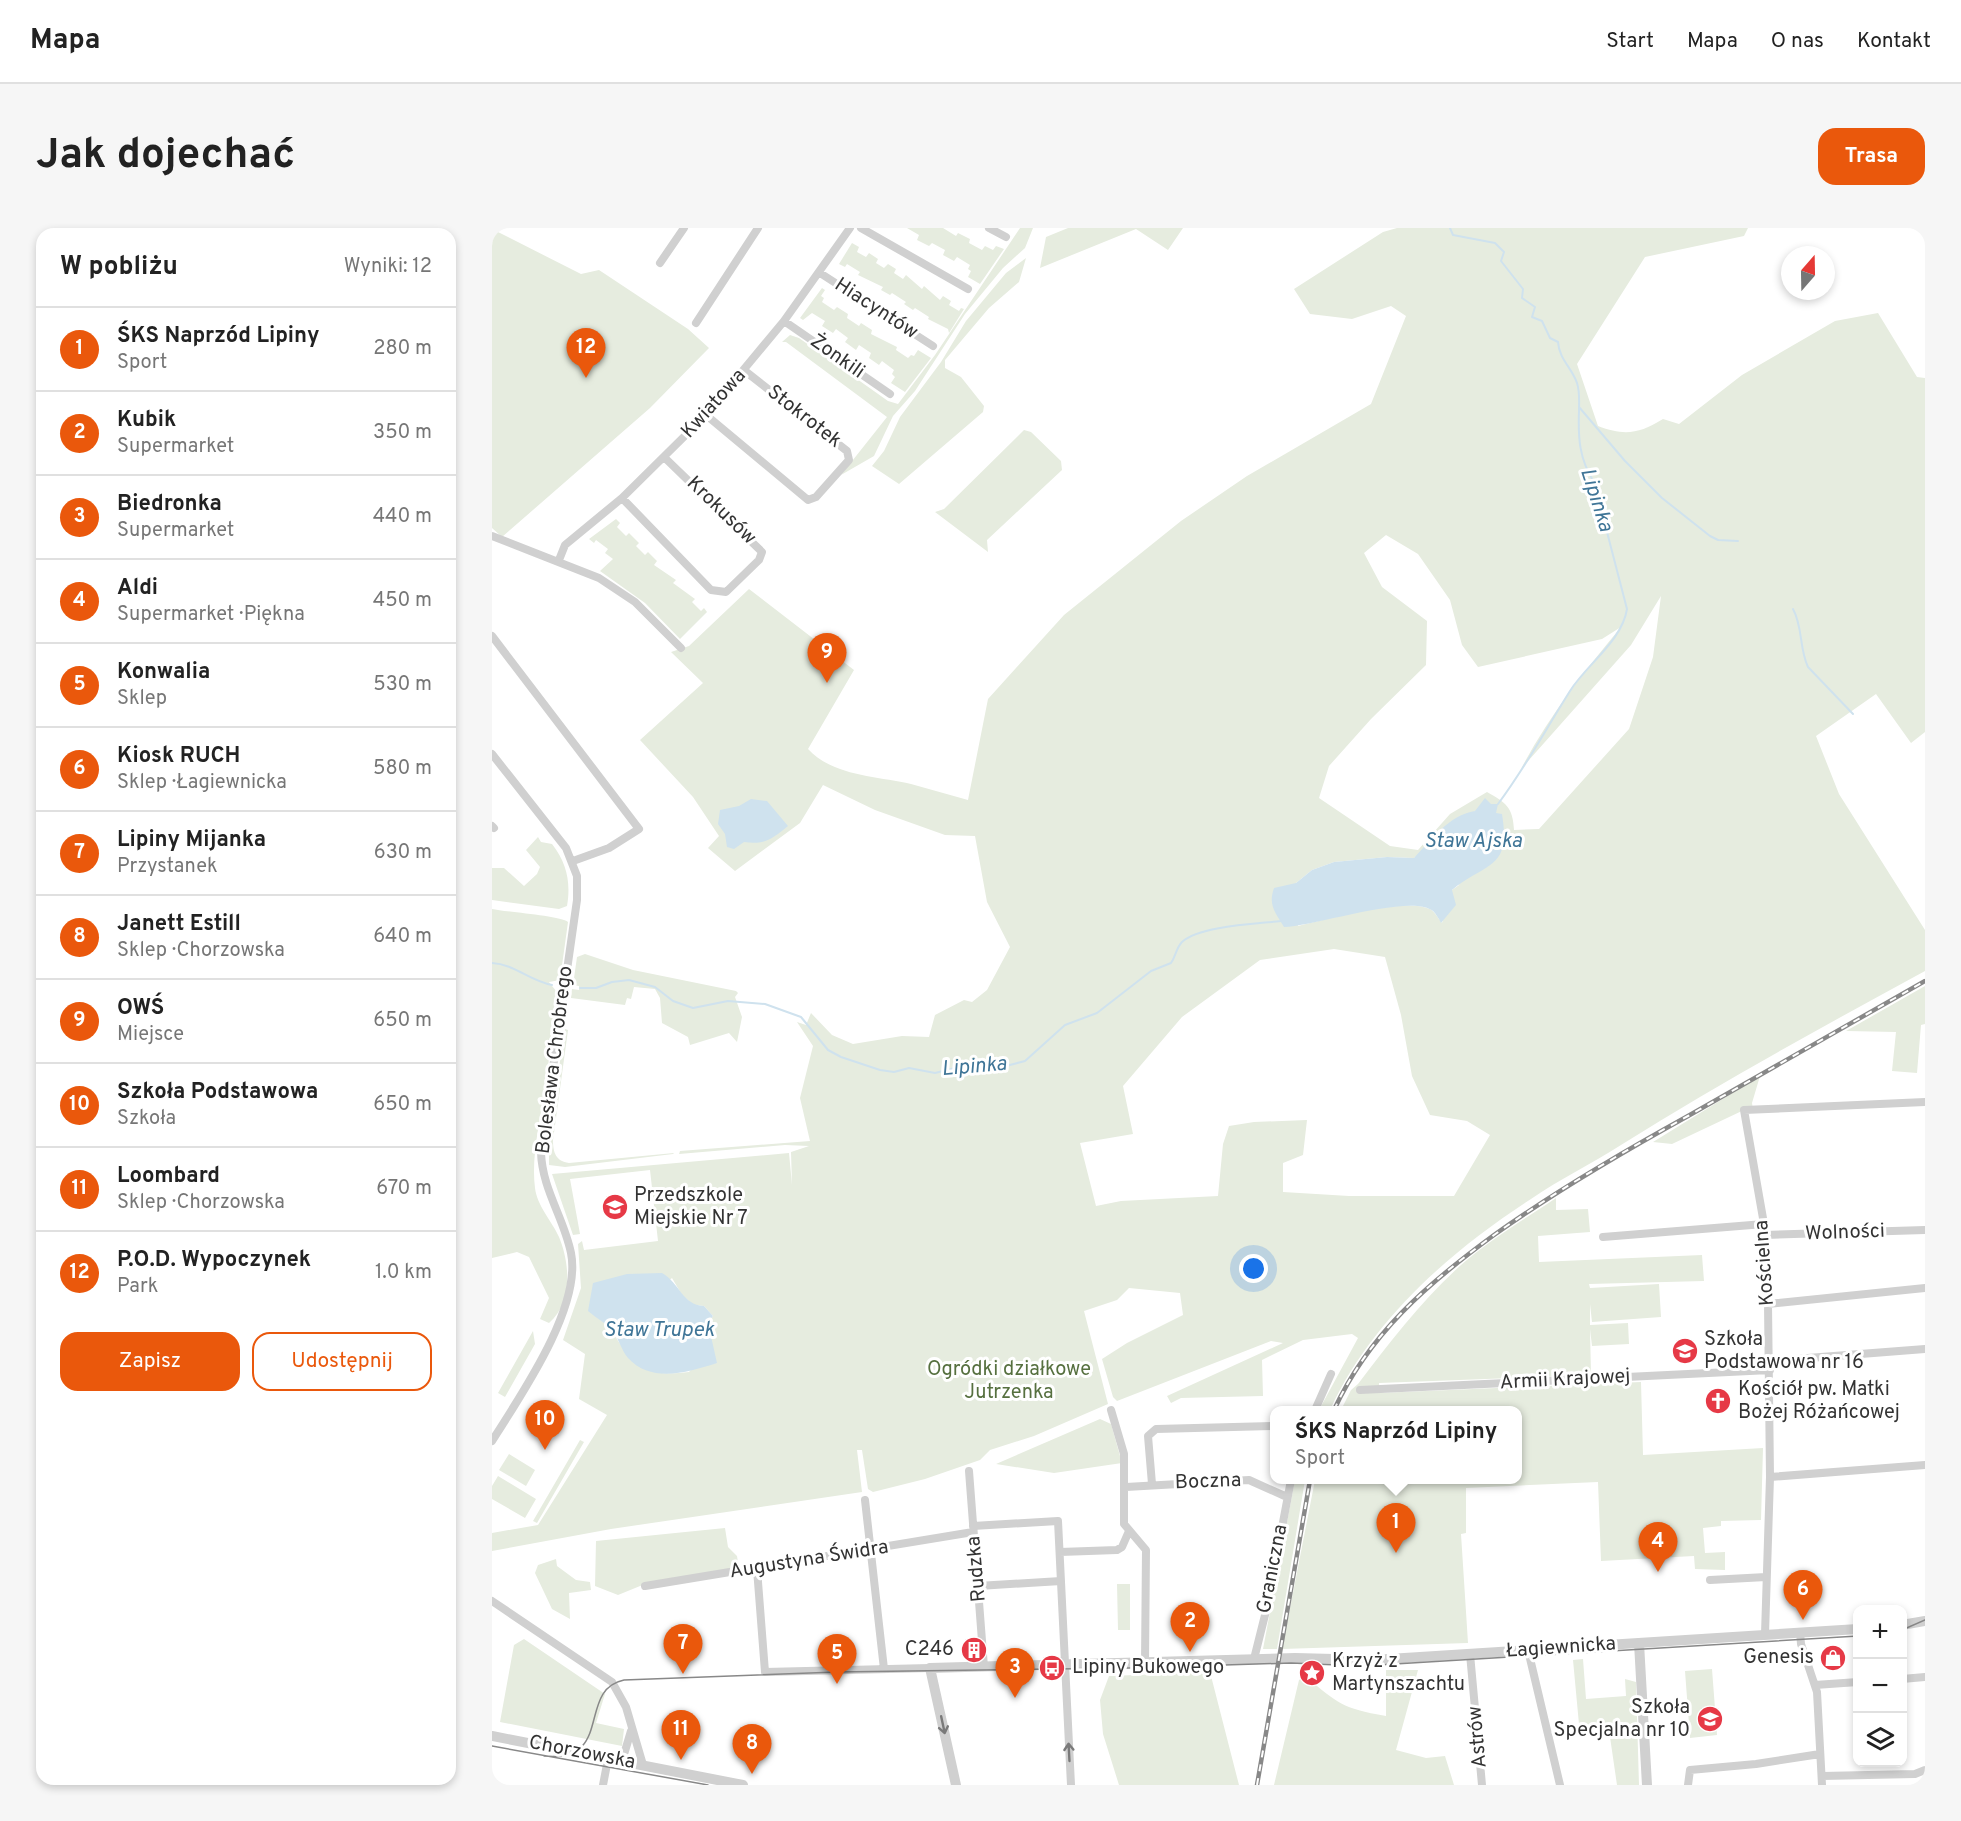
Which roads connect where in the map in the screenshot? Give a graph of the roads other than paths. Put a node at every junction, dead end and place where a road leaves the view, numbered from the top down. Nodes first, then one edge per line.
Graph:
1 (684, 228) edge
2 (758, 228) edge
3 (850, 228) edge
4 (861, 228) edge
5 (989, 228) edge
6 (1006, 237) dead end
7 (660, 263) dead end
8 (820, 273) junction
9 (968, 290) dead end
10 (784, 321) junction
11 (696, 323) dead end
12 (933, 346) dead end
13 (745, 371) junction
14 (890, 394) dead end
15 (706, 415) junction
16 (665, 458) junction
17 (622, 498) junction
18 (493, 538) edge
19 (559, 560) junction
20 (492, 636) edge
21 (681, 648) dead end
22 (492, 754) edge
23 (573, 861) junction
24 (1925, 1102) edge
25 (1764, 1224) junction
26 (1925, 1230) edge
27 (1765, 1235) junction
28 (1603, 1237) dead end
29 (1925, 1288) edge
30 (1768, 1304) junction
31 (1925, 1349) edge
32 (1770, 1366) junction
33 (1331, 1374) dead end
34 (1360, 1390) dead end
35 (1317, 1406) edge
36 (1111, 1410) dead end
37 (1270, 1426) edge
38 (492, 1441) edge
39 (1925, 1465) edge
40 (969, 1472) dead end
41 (1770, 1477) junction
42 (1290, 1484) edge
43 (1152, 1485) junction
44 (1126, 1487) junction
45 (1287, 1497) junction
46 (866, 1500) dead end
47 (973, 1529) junction
48 (1129, 1531) junction
49 (872, 1550) junction
50 (1060, 1552) junction
51 (757, 1569) junction
52 (1766, 1578) junction
53 (1710, 1580) dead end
54 (1061, 1581) junction
55 (645, 1586) dead end
56 (978, 1586) junction
57 (492, 1601) edge
58 (1925, 1621) edge
59 (1907, 1624) edge
60 (1853, 1629) edge
61 (1800, 1632) junction
62 (1765, 1634) junction
63 (1639, 1643) junction
64 (1528, 1650) junction
65 (1470, 1654) junction
66 (1258, 1659) junction
67 (1145, 1663) junction
68 (1065, 1665) junction
69 (984, 1667) junction
70 (930, 1668) junction
71 (884, 1669) junction
72 (1925, 1677) edge
73 (1907, 1678) edge
74 (1853, 1682) edge
75 (1815, 1684) junction
76 (631, 1730) junction
77 (492, 1736) edge
78 (1820, 1754) junction
79 (608, 1759) junction
80 (622, 1761) junction
81 (642, 1765) junction
82 (1925, 1770) edge
83 (689, 1779) edge
84 (1822, 1780) edge
85 (603, 1785) edge
86 (743, 1785) edge
87 (956, 1785) edge
88 (1071, 1785) edge
89 (1482, 1785) edge
90 (1560, 1785) edge
91 (1647, 1785) edge
92 (1688, 1785) edge

1 - 7 street
2 - 11 street
3 - 8 street, Kwiatowa
4 - 9 street
5 - 6 street
8 - 10 street, Kwiatowa
8 - 12 street, Hiacyntów
10 - 13 street, Kwiatowa
10 - 14 street, Żonkili
13 - 15 street, Kwiatowa
13 - 15 street, Stokrotek
15 - 16 street, Kwiatowa
16 - 17 street, Kwiatowa
16 - 17 street, Krokusów
17 - 19 street, Kwiatowa
18 - 19 street
19 - 21 street
20 - 23 street
22 - 23 street, Bolesława Chrobrego
23 - 38 street, Bolesława Chrobrego
24 - 25 street, Kościelna
25 - 27 street, Kościelna
25 - 28 street
26 - 27 street, Wolności
27 - 30 street, Kościelna
29 - 30 street
30 - 32 street, Kościelna
31 - 32 street, Armii Krajowej
32 - 34 street, Armii Krajowej
32 - 41 street, Kościelna
33 - 35 street
36 - 44 street
37 - 43 street
39 - 41 street
40 - 47 street, Rudzka
41 - 52 street, Kościelna
42 - 45 street, Graniczna
43 - 44 street, Boczna
43 - 45 street, Boczna
44 - 48 street
45 - 66 street, Graniczna
46 - 49 street
47 - 49 street, Augustyna Świdra
47 - 50 street, Augustyna Świdra
47 - 56 street, Rudzka
48 - 50 street
48 - 67 street
49 - 51 street, Augustyna Świdra
49 - 71 street
50 - 54 street
51 - 55 street, Augustyna Świdra
51 - 71 street
52 - 53 street
52 - 62 street, Kościelna
54 - 56 street
54 - 68 street
56 - 69 street, Rudzka
57 - 76 street
58 - 59 street
60 - 61 street, Łagiewnicka
61 - 62 street, Łagiewnicka
61 - 75 street
62 - 63 street, Łagiewnicka
63 - 64 street, Łagiewnicka
63 - 91 street
64 - 65 street, Łagiewnicka
64 - 90 street
65 - 66 street, Łagiewnicka
65 - 89 street, Astrów
66 - 67 street, Łagiewnicka
67 - 68 street, Łagiewnicka
68 - 69 street, Łagiewnicka
88 -> 68 street
69 - 70 street, Łagiewnicka
70 - 71 street
70 -> 87 street
72 - 73 street
74 - 75 street
75 - 78 street
76 - 80 street
76 - 81 street
77 - 79 street, Chorzowska
78 - 84 street
78 - 92 street
79 - 80 street, Chorzowska
79 - 85 street
80 - 81 street, Chorzowska
81 - 83 street, Chorzowska
82 - 84 street
83 - 86 street, Chorzowska

